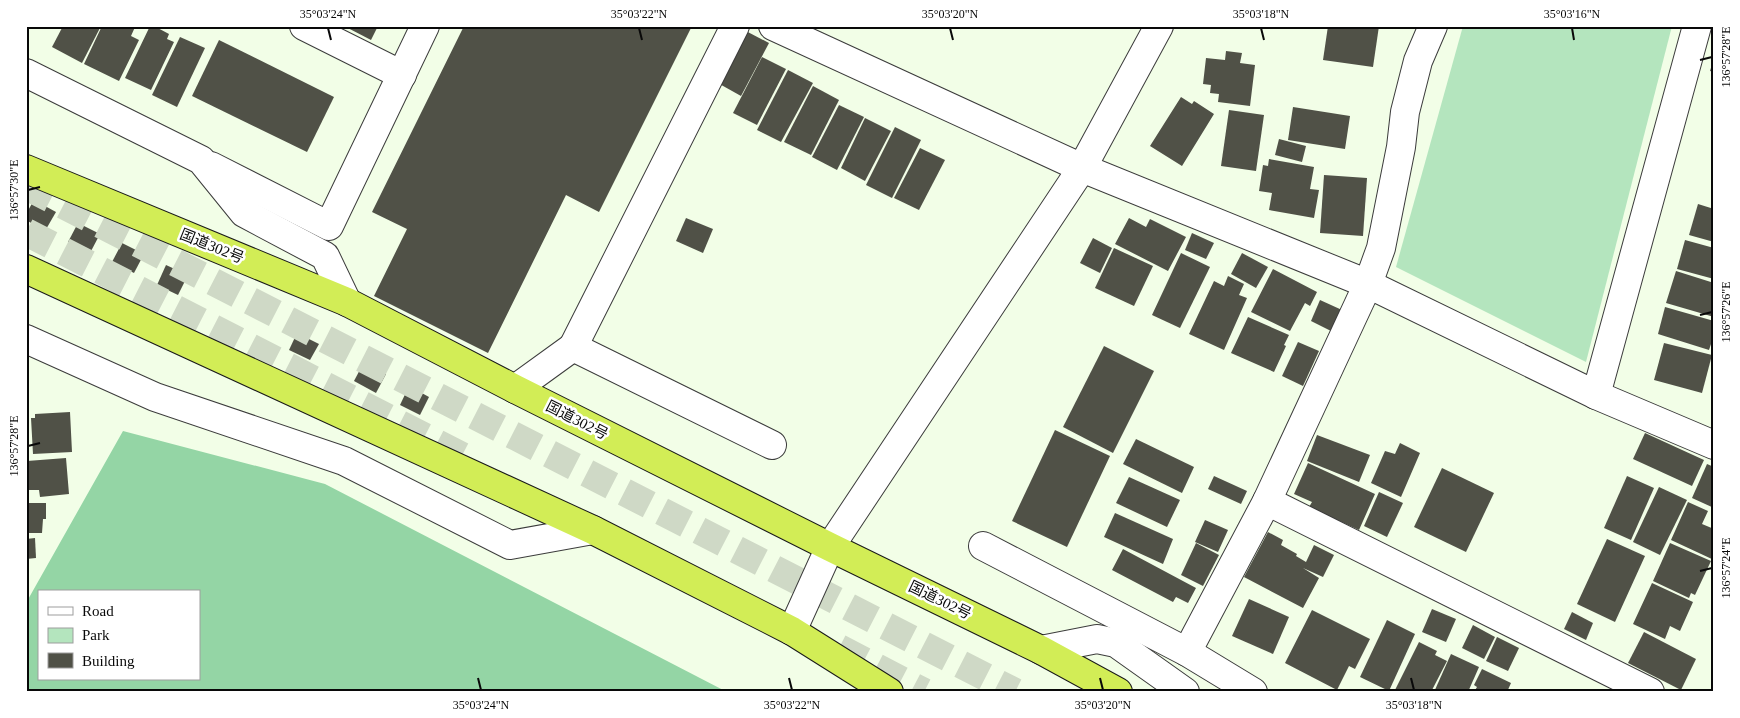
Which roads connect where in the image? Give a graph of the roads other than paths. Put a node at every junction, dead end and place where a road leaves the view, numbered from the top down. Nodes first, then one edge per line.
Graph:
1 (304, 26) edge
2 (425, 26) edge
3 (736, 26) edge
4 (773, 26) edge
5 (1159, 26) edge
6 (1433, 26) edge
7 (1697, 26) edge
8 (26, 73) edge
9 (402, 74) junction
10 (201, 160) junction
11 (1082, 168) junction
12 (26, 169) edge
13 (26, 269) edge
14 (1368, 284) junction
15 (347, 302) junction
16 (26, 339) edge
17 (574, 347) junction
18 (516, 389) junction
19 (1596, 395) junction
20 (1714, 445) edge
21 (772, 446) dead end
22 (1267, 502) junction
23 (594, 530) junction
24 (983, 546) dead end
25 (830, 547) junction
26 (792, 631) junction
27 (1041, 650) junction
28 (1187, 652) junction
29 (889, 692) edge
30 (1118, 692) edge
31 (1185, 692) edge
32 (1253, 692) edge
33 (1650, 692) edge

1 - 9 street
2 - 9 street
3 - 17 street
4 - 11 street
5 - 11 street
6 - 14 street
7 - 19 street
8 - 10 street
9 - 10 street
10 - 15 street
11 - 14 street
11 - 25 street
12 - 15 highway, 国道302号
13 - 23 highway
14 - 19 street
14 - 22 street
15 - 18 highway, 国道302号
16 - 23 street
17 - 18 street
17 - 21 street
18 - 25 highway, 国道302号
19 - 20 street
22 - 28 street
22 - 33 street
23 - 26 highway
24 - 28 street
25 - 26 street
25 - 27 highway, 国道302号
26 - 29 highway
27 - 30 highway, 国道302号
27 - 31 street
28 - 32 street

